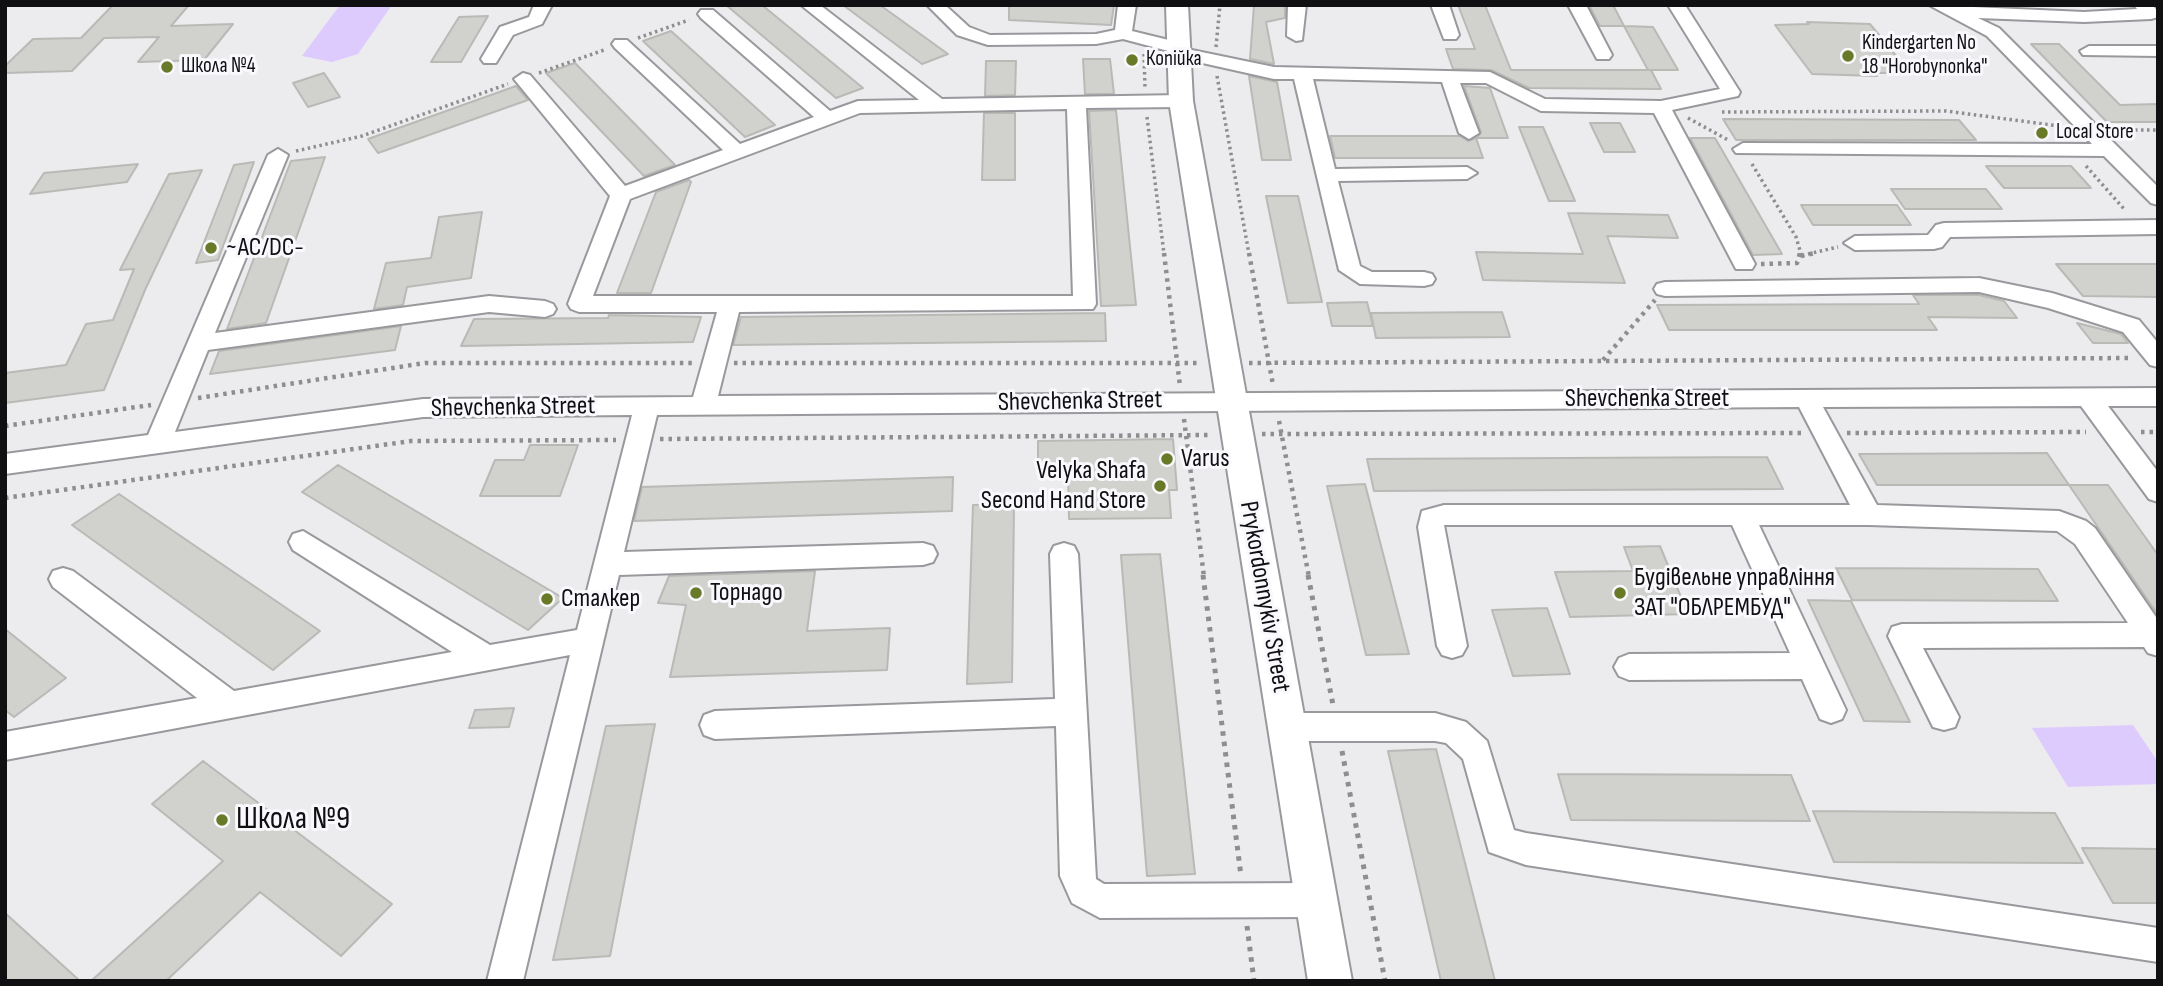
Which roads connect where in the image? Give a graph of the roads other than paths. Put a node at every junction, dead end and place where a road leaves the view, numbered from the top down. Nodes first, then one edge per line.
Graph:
1 (543, 5) edge
2 (809, 5) edge
3 (935, 5) edge
4 (1126, 5) edge
5 (1177, 5) edge
6 (1297, 5) edge
7 (1440, 5) edge
8 (1577, 5) edge
9 (1676, 5) edge
10 (1945, 8) edge
11 (2078, 11) edge
12 (707, 14) dead end
13 (2148, 15) edge
14 (1124, 34) junction
15 (1450, 35) dead end
16 (1296, 36) dead end
17 (621, 44) dead end
18 (1179, 50) junction
19 (2089, 51) dead end
20 (2158, 51) edge
21 (1602, 55) dead end
22 (490, 59) dead end
23 (1301, 74) junction
24 (1449, 77) junction
25 (523, 79) dead end
26 (1181, 101) junction
27 (1076, 103) junction
28 (938, 104) junction
29 (1664, 106) junction
30 (827, 118) junction
31 (2089, 130) joint
32 (1469, 133) dead end
33 (1743, 149) road end
34 (2108, 149) junction
35 (737, 152) junction
36 (278, 155) dead end
37 (1467, 173) dead end
38 (1326, 175) junction
39 (621, 195) junction
40 (2158, 199) edge
41 (2149, 227) edge
42 (1854, 243) road end
43 (1744, 264) road end
44 (1424, 279) dead end
45 (1665, 289) road end
46 (730, 304) junction
47 (545, 309) dead end
48 (200, 343) junction
49 (2157, 358) edge
50 (2088, 397) junction
51 (2158, 397) edge
52 (1806, 398) junction
53 (1229, 401) junction
54 (703, 406) junction
55 (646, 407) junction
56 (157, 445) junction
57 (5, 464) edge
58 (2158, 492) edge
59 (1741, 515) junction
60 (1870, 515) junction
61 (303, 542) dead end
62 (923, 554) dead end
63 (1065, 554) dead end
64 (606, 564) junction
65 (63, 579) dead end
66 (2155, 639) edge
67 (587, 640) junction
68 (1452, 646) dead end
69 (486, 658) junction
70 (1811, 666) junction
71 (1629, 667) dead end
72 (230, 705) junction
73 (1831, 710) dead end
74 (1071, 712) junction
75 (1944, 716) dead end
76 (715, 725) dead end
77 (1286, 727) junction
78 (5, 746) edge
79 (1316, 900) junction
80 (2158, 945) edge
81 (505, 981) edge
82 (1330, 981) edge

1 - 22 street
2 - 28 street
3 - 14 street
4 - 14 street
5 - 18 main road, Prykordonnykiv Street
6 - 16 street
7 - 15 street
8 - 21 street
9 - 29 street
10 - 11 street
10 - 31 lane
11 - 13 street
12 - 30 street
14 - 18 street
17 - 35 street
18 - 23 street
18 - 26 main road, Prykordonnykiv Street
19 - 20 street
23 - 24 street
23 - 38 street
24 - 29 street
24 - 32 street
25 - 39 street
26 - 27 street
26 - 53 main road, Prykordonnykiv Street
27 - 28 street
27 - 46 street
28 - 30 street
29 - 43 street
30 - 35 street
31 - 34 street
33 - 34 street
34 - 40 street
35 - 39 street
36 - 48 street
37 - 38 street
38 - 44 street
39 - 46 street
41 - 42 street
45 - 49 street
46 - 54 street
47 - 48 street
48 - 56 street
50 - 51 street, Shevchenka Street
50 - 52 street, Shevchenka Street
50 - 58 street
52 - 53 street, Shevchenka Street
52 - 60 street
53 - 54 street, Shevchenka Street
53 - 77 main road, Prykordonnykiv Street
54 - 55 street, Shevchenka Street
55 - 56 street, Shevchenka Street
55 - 64 street
56 - 57 street, Shevchenka Street
59 - 60 street
59 - 68 street
59 - 70 street
60 - 66 street
61 - 69 street
62 - 64 street
63 - 74 street
64 - 67 street
65 - 72 lane
66 - 75 street
67 - 69 street
67 - 81 street
69 - 72 street
70 - 71 street
70 - 73 street
72 - 78 street
74 - 76 street
74 - 79 street
77 - 79 main road, Prykordonnykiv Street
77 - 80 street
79 - 82 main road, Prykordonnykiv Street

